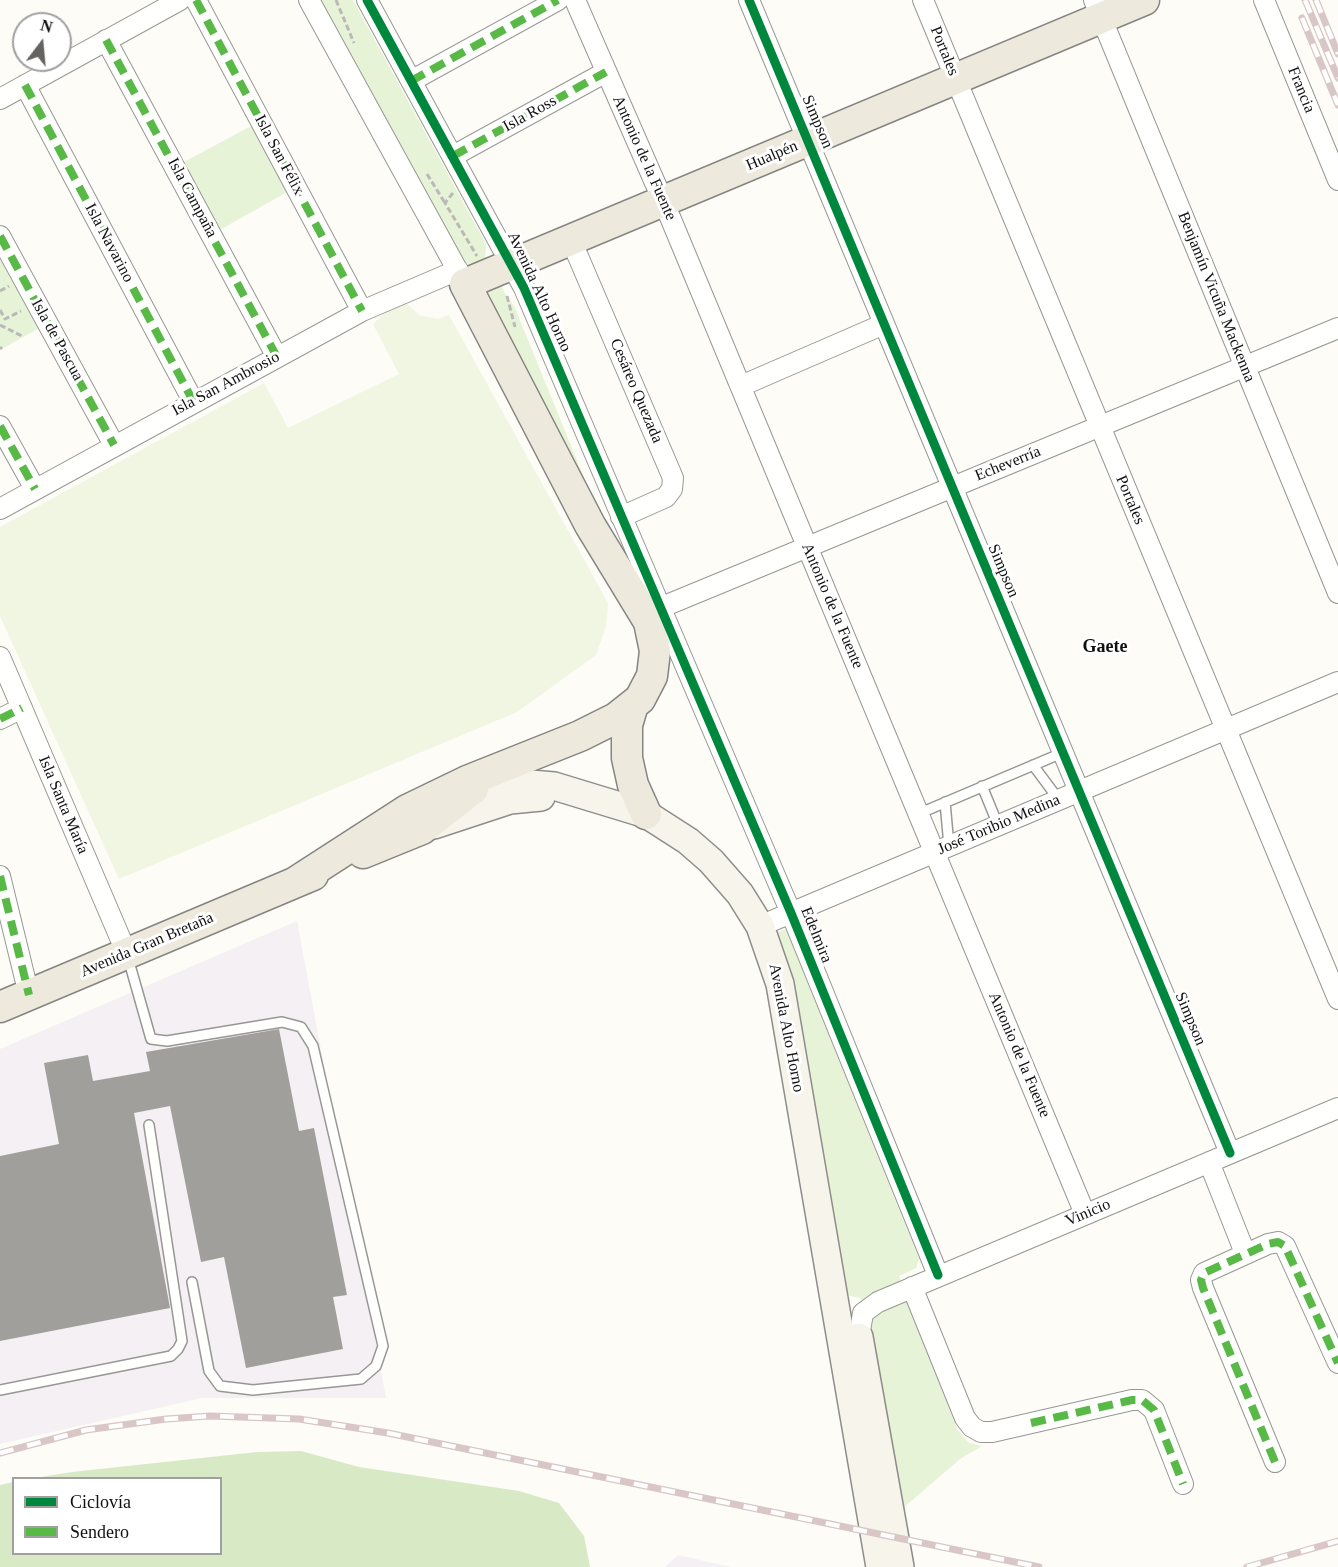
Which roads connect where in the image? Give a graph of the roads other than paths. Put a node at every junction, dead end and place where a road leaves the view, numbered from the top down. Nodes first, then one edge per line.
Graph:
1 (180, 0) edge
2 (196, 0) edge
3 (309, 0) edge
4 (558, 0) edge
5 (575, 0) edge
6 (749, 0) edge
7 (923, 0) edge
8 (1144, 0) edge
9 (1264, 0) edge
10 (372, 1) edge
11 (1098, 9) edge
12 (106, 40) junction
13 (606, 72) junction
14 (955, 80) junction
15 (411, 81) junction
16 (25, 85) junction
17 (0, 99) edge
18 (808, 141) junction
19 (453, 156) junction
20 (1338, 180) edge
21 (664, 201) junction
22 (0, 236) edge
23 (572, 240) junction
24 (481, 273) junction
25 (362, 310) junction
26 (884, 324) junction
27 (1338, 328) edge
28 (277, 357) junction
29 (1244, 366) junction
30 (741, 387) junction
31 (193, 402) junction
32 (0, 426) edge
33 (1099, 426) junction
34 (114, 445) junction
35 (952, 487) junction
36 (35, 489) junction
37 (0, 509) edge
38 (621, 517) junction
39 (807, 547) junction
40 (1338, 593) edge
41 (653, 611) junction
42 (0, 657) edge
43 (1338, 682) edge
44 (22, 708) junction
45 (632, 708) junction
46 (0, 719) edge
47 (1225, 729) junction
48 (1062, 753) junction
49 (504, 765) junction
50 (1033, 765) junction
51 (478, 786) junction
52 (982, 786) junction
53 (1078, 791) junction
54 (592, 797) junction
55 (430, 798) junction
56 (1059, 800) junction
57 (945, 802) junction
58 (646, 814) junction
59 (918, 814) junction
60 (998, 825) junction
61 (422, 829) junction
62 (942, 849) junction
63 (0, 876) edge
64 (294, 883) junction
65 (791, 913) junction
66 (760, 926) junction
67 (127, 954) junction
68 (29, 995) junction
69 (1338, 999) edge
70 (0, 1007) edge
71 (1338, 1108) edge
72 (149, 1125) dead end
73 (1230, 1153) junction
74 (1209, 1162) junction
75 (1085, 1214) junction
76 (1245, 1253) junction
77 (938, 1275) junction
78 (192, 1282) dead end
79 (912, 1287) junction
80 (833, 1292) junction
81 (860, 1337) junction
82 (1338, 1363) edge
83 (0, 1390) edge
84 (1275, 1462) dead end
85 (1184, 1484) dead end
86 (880, 1567) edge
87 (900, 1567) edge

1 - 12 street
2 - 25 street, Isla San Félix
3 - 24 street, Avenida Alto Horno
4 - 15 street
5 - 13 street, Antonio de la Fuente
6 - 18 street, Simpson
7 - 14 street, Portales
8 - 11 main road, Hualpén
9 - 20 street, Francia
10 - 15 street, Avenida Alto Horno
11 - 14 main road, Hualpén
11 - 29 street, Benjamín Vicuña Mackenna
12 - 16 street
12 - 28 street, Isla Campaña
13 - 19 street, Isla Ross
13 - 21 street, Antonio de la Fuente
14 - 18 main road, Hualpén
14 - 33 street, Portales
15 - 19 street, Avenida Alto Horno
16 - 17 street
16 - 31 street, Isla Navarino
18 - 21 main road, Hualpén
18 - 26 street, Simpson
19 - 24 street, Avenida Alto Horno
21 - 23 main road, Hualpén
21 - 30 street, Antonio de la Fuente
22 - 34 street, Isla de Pascua
23 - 24 main road, Hualpén
23 - 38 street, Cesáreo Quezada
24 - 25 street, Isla San Ambrosio
24 - 38 street, Avenida Alto Horno
24 - 41 main road, Avenida Alto Horno
25 - 28 street, Isla San Ambrosio
26 - 30 street
26 - 35 street, Simpson
27 - 29 street, Echeverría
28 - 31 street, Isla San Ambrosio
29 - 33 street, Echeverría
29 - 40 street, Benjamín Vicuña Mackenna
30 - 39 street, Antonio de la Fuente
31 - 34 street, Isla San Ambrosio
32 - 36 street
33 - 35 street, Echeverría
33 - 47 street, Portales
34 - 36 street, Isla San Ambrosio
35 - 39 street, Echeverría
35 - 48 street, Simpson
36 - 37 street, Isla San Ambrosio
38 - 41 street, Avenida Alto Horno
39 - 41 street, Echeverría
39 - 59 street, Antonio de la Fuente
41 - 45 main road, Avenida Alto Horno
41 - 65 street, Edelmira
42 - 44 street, Isla Santa María
43 - 47 street, José Toribio Medina
44 - 46 street
44 - 67 street, Isla Santa María
45 - 49 main road, Avenida Gran Bretaña
45 - 58 main road
47 - 53 street, José Toribio Medina
47 - 69 street, Portales
48 - 50 lane
48 - 53 street, Simpson
49 - 51 main road, Avenida Gran Bretaña
49 - 55 main road, Avenida Gran Bretaña
50 - 52 lane
50 - 56 lane
51 - 54 main road, Avenida Gran Bretaña
51 - 55 main road, Avenida Gran Bretaña
51 - 61 main road
52 - 57 lane
52 - 60 lane
53 - 56 street, José Toribio Medina
53 - 73 street, Simpson
54 - 58 main road, Avenida Gran Bretaña
54 - 61 main road, Avenida Gran Bretaña
55 - 64 main road, Avenida Gran Bretaña
56 - 60 street, José Toribio Medina
57 - 59 lane
57 - 62 lane
58 - 66 main road, Avenida Alto Horno
59 - 62 street, Antonio de la Fuente
60 - 62 street, José Toribio Medina
61 - 64 main road, Avenida Gran Bretaña
62 - 65 street, José Toribio Medina
62 - 75 street, Antonio de la Fuente
63 - 68 street
64 - 67 main road, Avenida Gran Bretaña
65 - 66 street, José Toribio Medina
65 - 77 street, Edelmira
66 - 80 main road, Avenida Alto Horno
67 - 68 main road, Avenida Gran Bretaña
67 - 78 lane
68 - 70 main road, Avenida Gran Bretaña
71 - 73 street, Vinicio
72 - 83 lane
73 - 74 street, Vinicio
74 - 75 street, Vinicio
74 - 76 street
75 - 77 street, Vinicio
76 - 82 street
76 - 84 street
77 - 79 street, Vinicio
79 - 81 street, Vinicio
79 - 85 street
80 - 81 main road, Avenida Alto Horno
80 - 86 main road, Avenida Alto Horno
81 - 87 main road, Avenida Alto Horno

